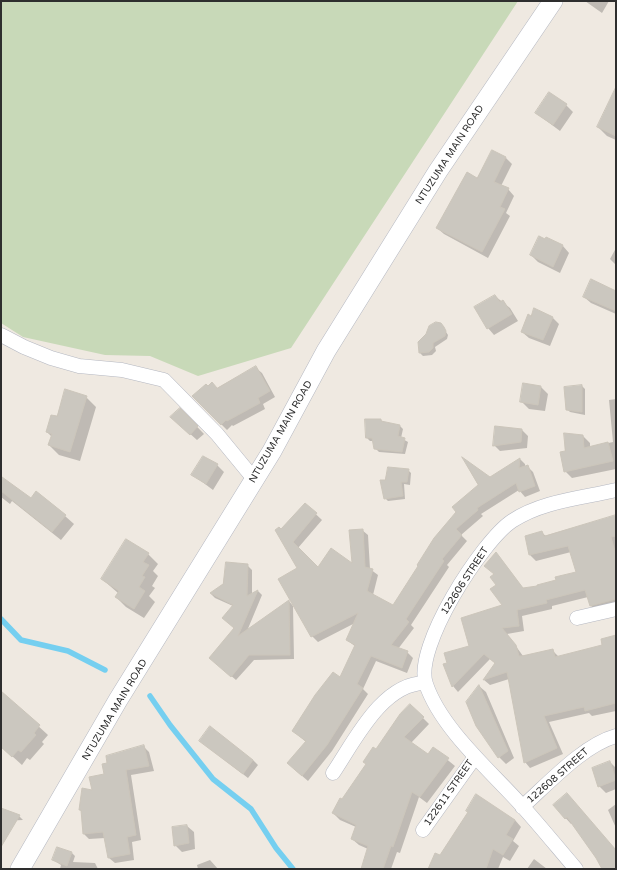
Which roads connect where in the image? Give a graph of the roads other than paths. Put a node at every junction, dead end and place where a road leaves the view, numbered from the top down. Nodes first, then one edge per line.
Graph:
1 (552, 1) edge
2 (1, 335) edge
3 (254, 478) junction
4 (616, 490) edge
5 (616, 609) edge
6 (578, 618) dead end
7 (425, 683) junction
8 (616, 736) edge
9 (475, 757) junction
10 (334, 773) dead end
11 (522, 807) junction
12 (423, 830) dead end
13 (20, 869) edge
14 (576, 869) edge

1 - 3 main road, NTUZUMA MAIN ROAD
2 - 3 street
3 - 13 main road, NTUZUMA MAIN ROAD
4 - 7 street, 122606 STREET
5 - 6 street
7 - 9 street, 122606 STREET
7 - 10 street
8 - 11 street, 122608 STREET
9 - 11 street, 122606 STREET
9 - 12 street, 122611 STREET
11 - 14 street, 122606 STREET

